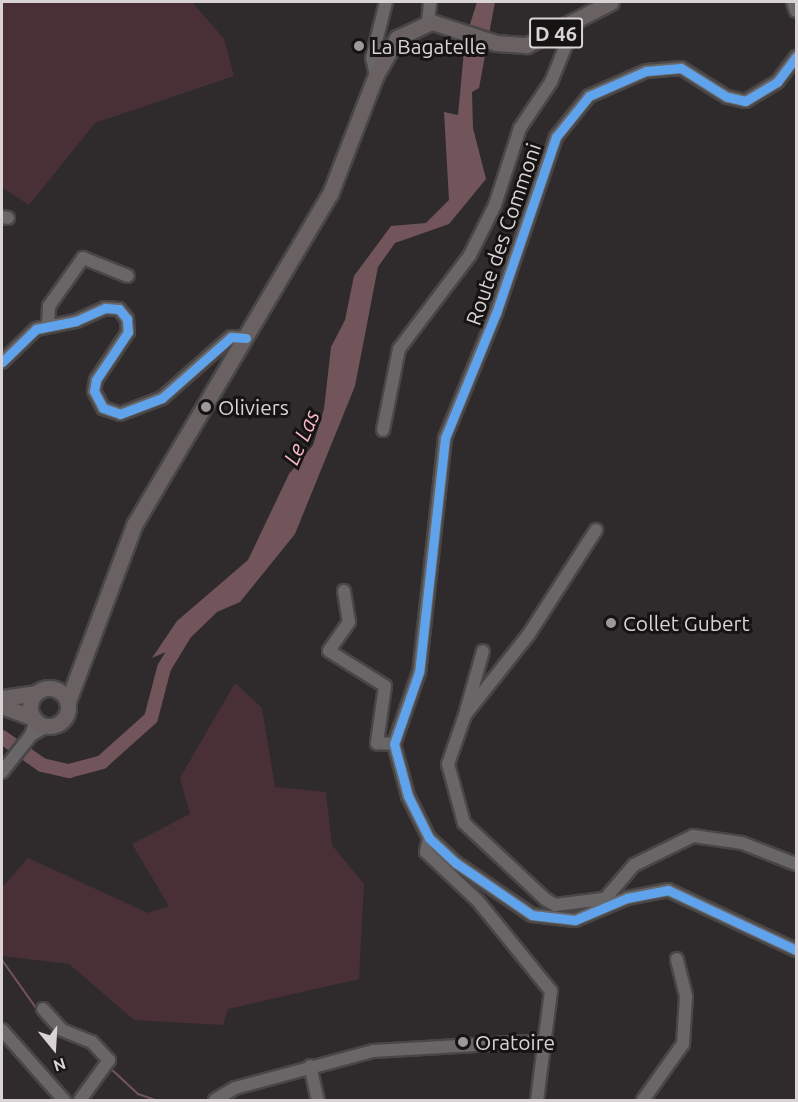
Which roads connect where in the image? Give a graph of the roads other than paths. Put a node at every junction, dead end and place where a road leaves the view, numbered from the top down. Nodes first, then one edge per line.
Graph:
1 (384, 2) edge
2 (430, 2) edge
3 (611, 2) edge
4 (793, 2) edge
5 (796, 11) edge
6 (428, 22) junction
7 (567, 26) junction
8 (796, 59) edge
9 (792, 73) edge
10 (376, 75) junction
11 (128, 276) dead end
12 (48, 326) junction
13 (246, 338) junction
14 (2, 362) edge
15 (383, 430) dead end
16 (596, 530) dead end
17 (344, 591) dead end
18 (483, 651) dead end
19 (80, 668) junction
20 (54, 688) junction
21 (36, 693) junction
22 (2, 698) edge
23 (68, 701) junction
24 (2, 706) edge
25 (465, 715) junction
26 (40, 721) junction
27 (394, 744) junction
28 (5, 770) edge
29 (429, 838) junction
30 (796, 864) edge
31 (603, 899) junction
32 (595, 915) junction
33 (796, 950) edge
34 (678, 959) dead end
35 (43, 1009) dead end
36 (2, 1030) edge
37 (544, 1041) junction
38 (6, 1045) edge
39 (310, 1066) junction
40 (64, 1101) edge
41 (80, 1101) edge
42 (214, 1101) edge
43 (318, 1101) edge
44 (537, 1101) edge
45 (643, 1101) edge

1 - 10 street
2 - 6 street
3 - 7 main road, D 46
4 - 5 street
6 - 7 main road, D 46
6 - 10 main road, D 46
7 - 15 street
8 - 9 street, Route des Commoni
9 - 27 street, Route des Commoni
10 - 13 main road, D 46
11 - 12 street
12 - 13 street
12 - 14 street
13 - 19 main road, D 46
16 - 25 street
17 - 27 street
18 - 25 street
19 - 20 main road
19 - 23 main road, D 46
20 - 21 main road
20 - 23 main road
21 - 22 main road
21 - 26 main road
23 - 26 main road
24 - 26 main road
25 - 31 street
26 - 28 street
27 - 29 street
29 - 32 street
29 - 37 street
30 - 31 street
31 - 32 street
32 - 33 street
34 - 45 street
35 - 41 street
36 - 38 street
37 - 39 street
37 - 44 street
38 - 40 street
39 - 42 street
39 - 43 street

